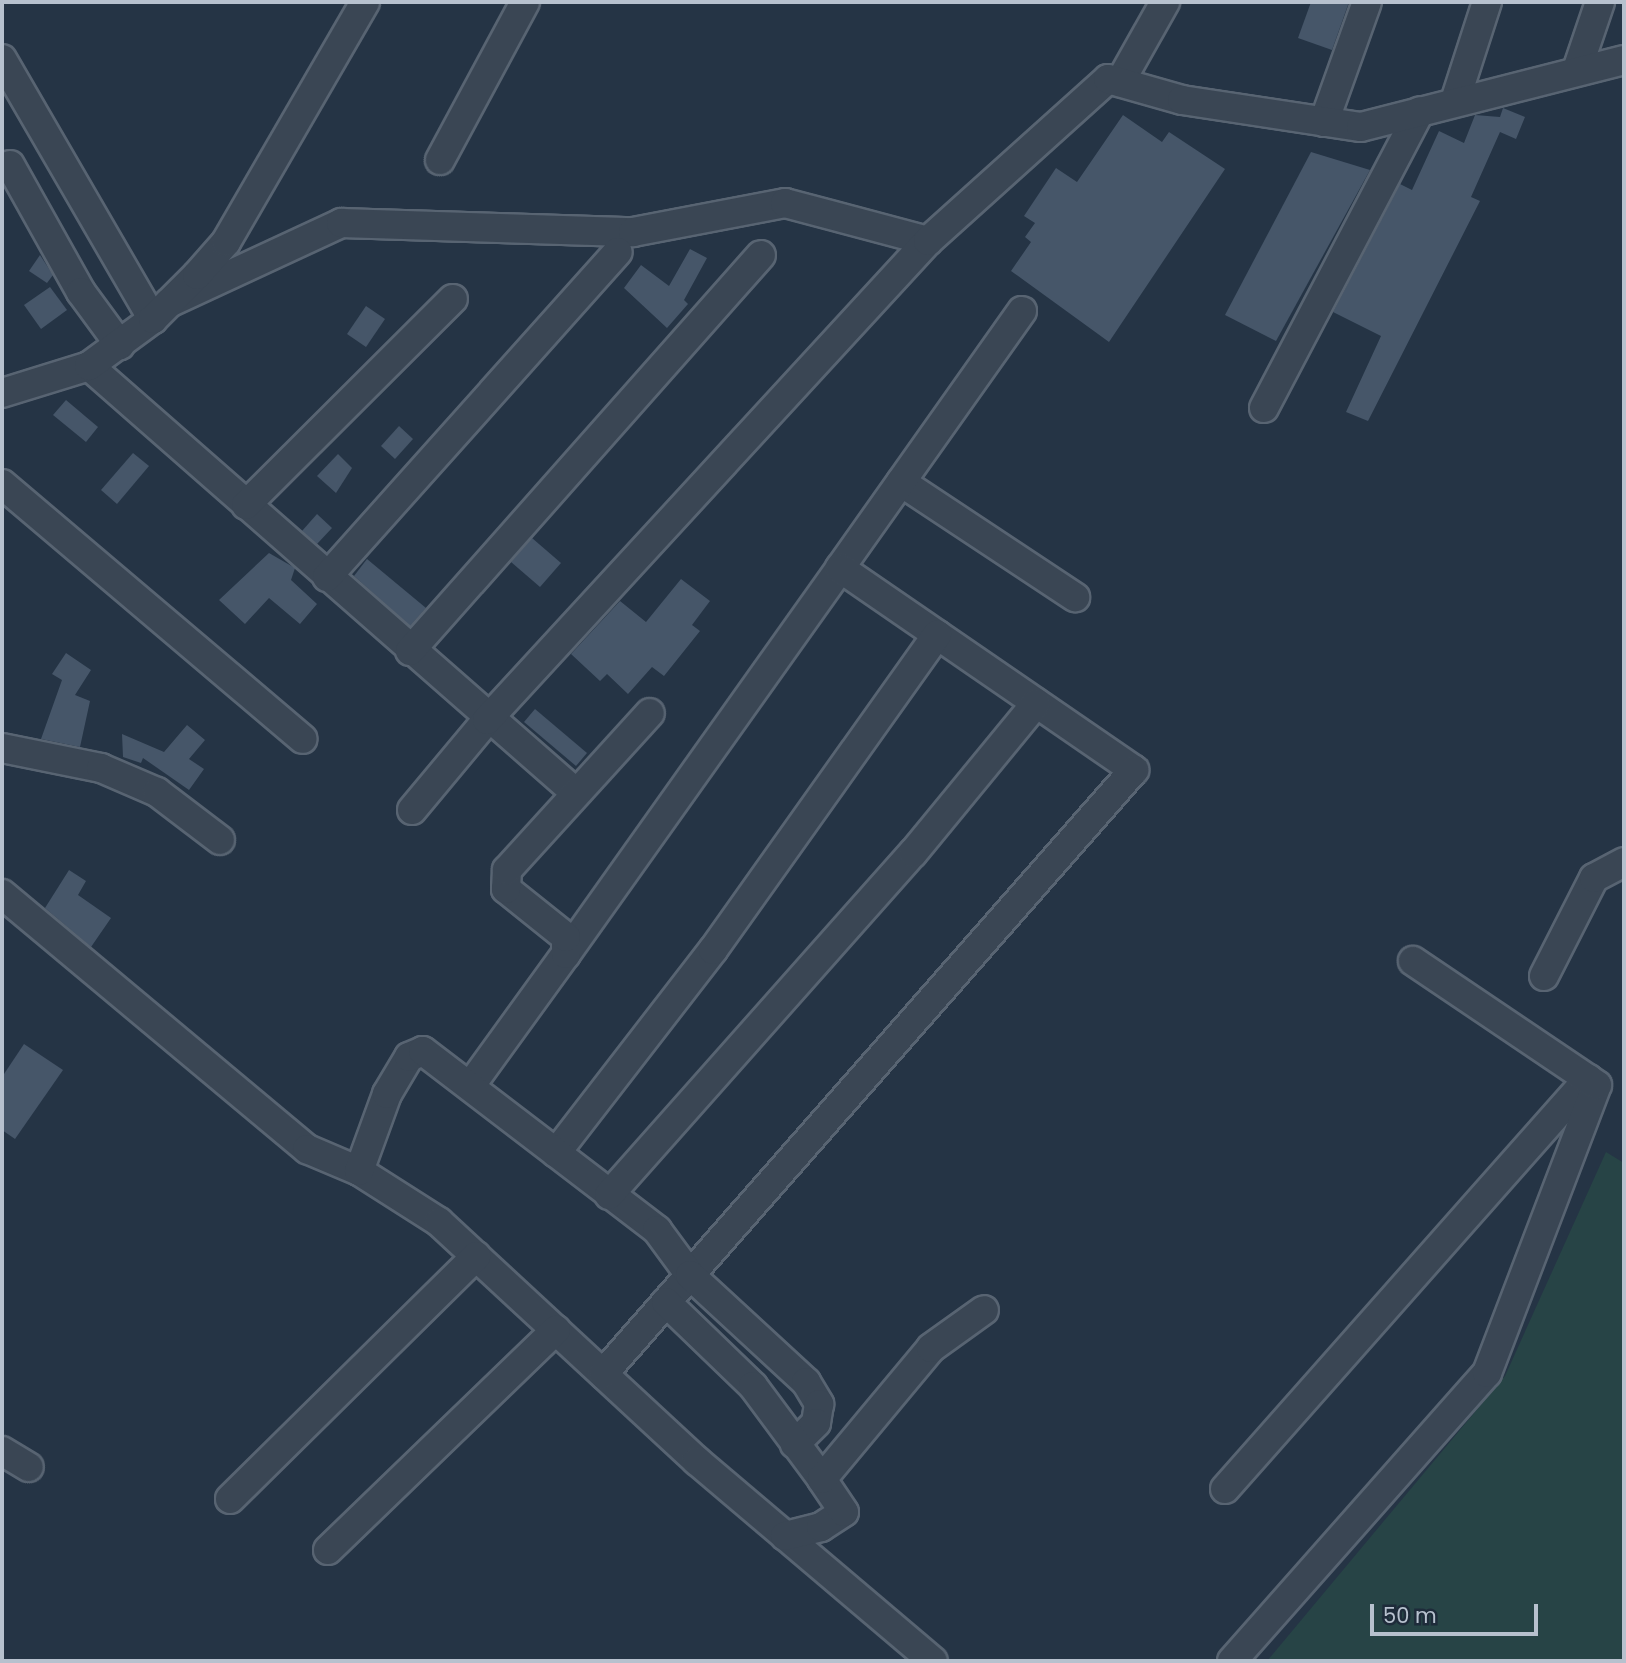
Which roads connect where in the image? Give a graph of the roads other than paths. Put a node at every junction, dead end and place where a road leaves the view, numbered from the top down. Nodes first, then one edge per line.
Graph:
1 (365, 2) edge
2 (525, 2) edge
3 (1165, 2) edge
4 (1367, 2) edge
5 (1488, 2) edge
6 (1600, 2) edge
7 (2, 59) edge
8 (1624, 60) edge
9 (1578, 67) junction
10 (1119, 82) junction
11 (1455, 101) junction
12 (1420, 111) junction
13 (1324, 122) junction
14 (440, 160) dead end
15 (10, 165) dead end
16 (928, 241) junction
17 (618, 252) dead end
18 (761, 255) dead end
19 (453, 299) dead end
20 (161, 311) junction
21 (1022, 311) dead end
22 (120, 345) junction
23 (89, 366) junction
24 (2, 393) edge
25 (1264, 408) dead end
26 (901, 482) junction
27 (2, 484) edge
28 (246, 505) junction
29 (840, 568) junction
30 (327, 577) junction
31 (1075, 597) dead end
32 (937, 635) junction
33 (410, 651) junction
34 (1036, 703) junction
35 (650, 713) dead end
36 (487, 720) junction
37 (303, 739) dead end
38 (2, 748) edge
39 (575, 792) junction
40 (412, 810) dead end
41 (220, 840) dead end
42 (1624, 862) edge
43 (3, 898) edge
44 (566, 954) junction
45 (1413, 961) dead end
46 (1544, 976) dead end
47 (1588, 1079) junction
48 (471, 1085) junction
49 (556, 1153) junction
50 (359, 1171) junction
51 (609, 1195) junction
52 (476, 1256) junction
53 (690, 1275) junction
54 (666, 1302) junction
55 (984, 1310) dead end
56 (556, 1330) junction
57 (603, 1374) junction
58 (795, 1444) junction
59 (2, 1451) edge
60 (29, 1467) dead end
61 (822, 1479) junction
62 (1225, 1489) dead end
63 (230, 1499) dead end
64 (785, 1536) junction
65 (328, 1550) dead end
66 (933, 1661) edge
67 (1232, 1661) edge

1 - 20 street
2 - 14 street
3 - 10 street
4 - 13 street
5 - 11 street
6 - 9 street
7 - 20 street
8 - 9 street
9 - 11 street
10 - 13 street
10 - 16 street
11 - 12 street
12 - 13 street
12 - 25 street
15 - 22 street
16 - 20 street
16 - 36 street
17 - 30 street
18 - 33 street
19 - 28 street
20 - 22 street
21 - 26 street
22 - 23 street
23 - 24 street
23 - 28 street
26 - 29 street
26 - 31 street
27 - 37 street
28 - 30 street
29 - 32 street
29 - 44 street
30 - 33 street
32 - 34 street
32 - 49 street
33 - 36 street
34 - 51 street
34 - 53 street
35 - 39 street
36 - 39 street
36 - 40 street
38 - 41 street
39 - 44 street
42 - 46 street
43 - 50 street
44 - 48 street
45 - 47 street
47 - 62 street
47 - 67 street
48 - 49 street
48 - 50 street
49 - 51 street
50 - 52 street
51 - 53 street
52 - 56 street
52 - 63 street
53 - 54 street
53 - 58 street
54 - 57 street
54 - 58 street
55 - 61 street
56 - 57 street
56 - 65 street
57 - 64 street
58 - 61 street
59 - 60 street
61 - 64 street
64 - 66 street

